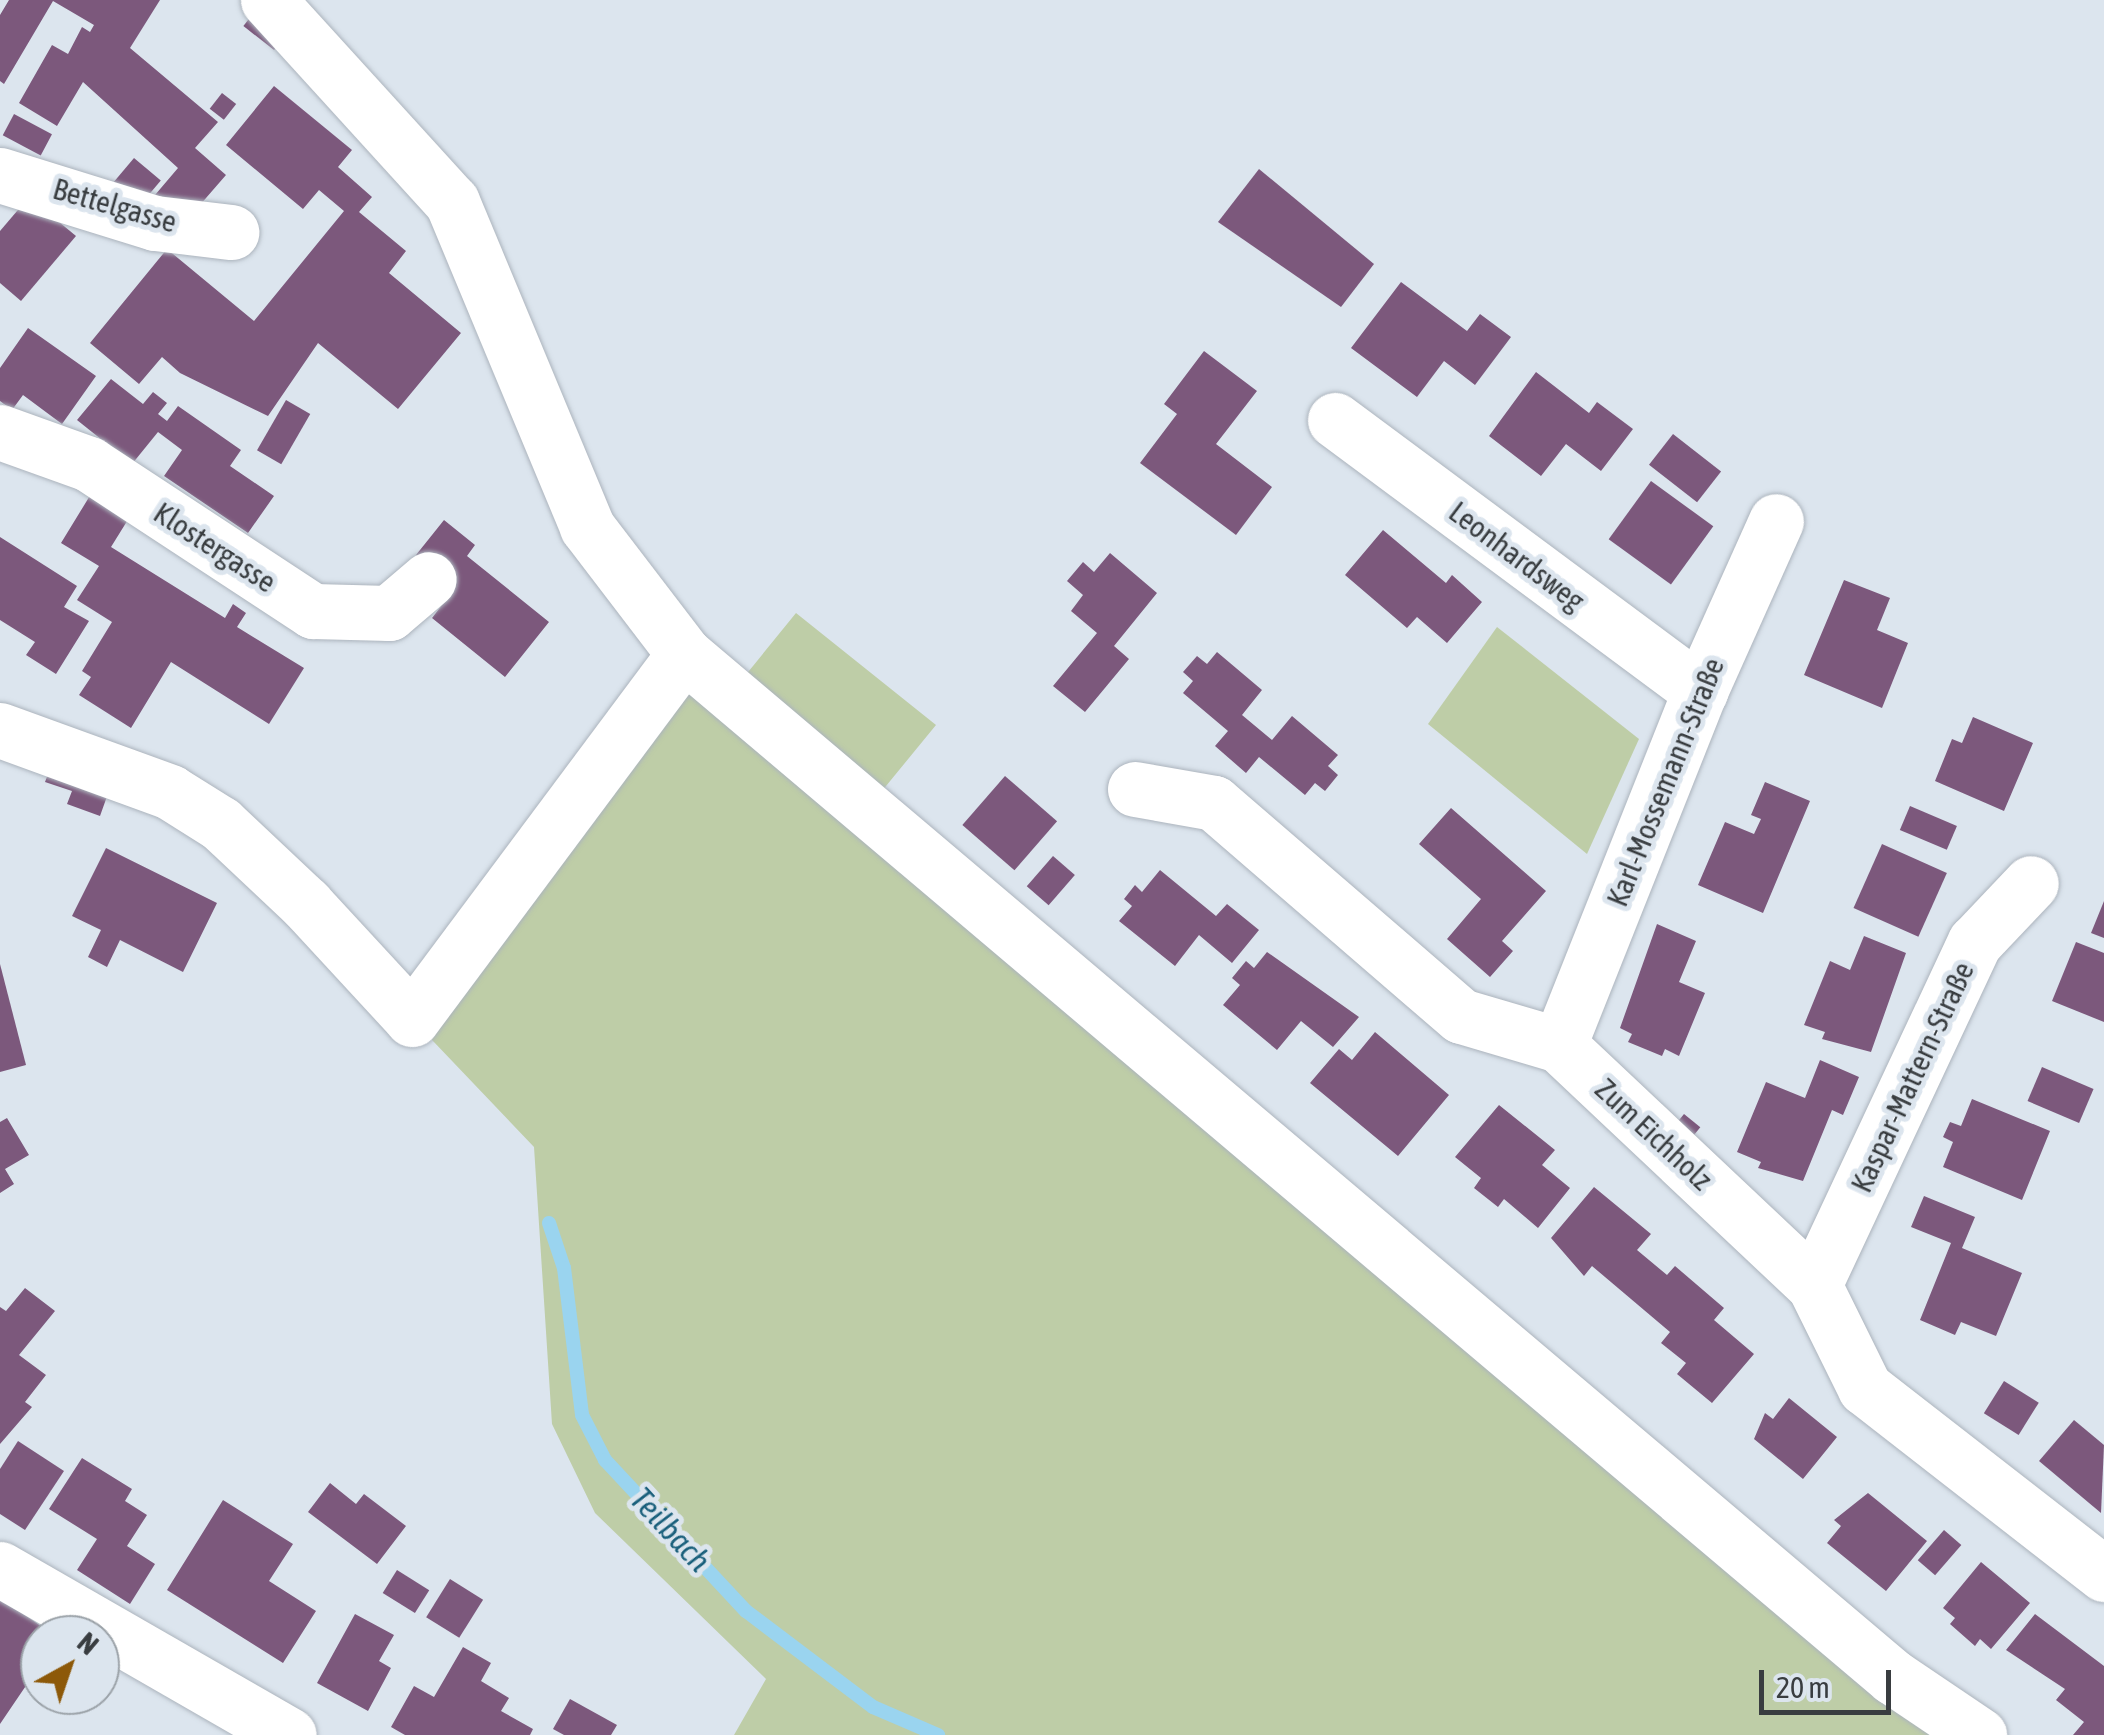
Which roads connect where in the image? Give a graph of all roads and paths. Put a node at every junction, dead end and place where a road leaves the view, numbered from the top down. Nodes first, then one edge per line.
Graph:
1 (268, 0) edge
2 (0, 175) edge
3 (231, 232) dead end
4 (1335, 420) dead end
5 (0, 432) edge
6 (1776, 520) dead end
7 (429, 579) dead end
8 (684, 654) junction
9 (1700, 691) junction
10 (0, 730) edge
11 (1135, 789) dead end
12 (2031, 883) dead end
13 (1559, 1045) junction
14 (1814, 1285) junction
15 (0, 1569) edge
16 (2104, 1574) edge
17 (289, 1735) edge
18 (1979, 1735) edge

1 - 8 street
2 - 3 street, Bettelgasse
4 - 9 street, Leonhardsweg
5 - 7 street, Klostergasse
6 - 9 street, Karl-Mossemann-Straße
8 - 10 street
8 - 18 street
9 - 13 street, Karl-Mossemann-Straße
11 - 13 street, Zum Eichholz
12 - 14 street, Kaspar-Mattern-Straße
13 - 14 street, Zum Eichholz
14 - 16 street, Zum Eichholz
15 - 17 street

